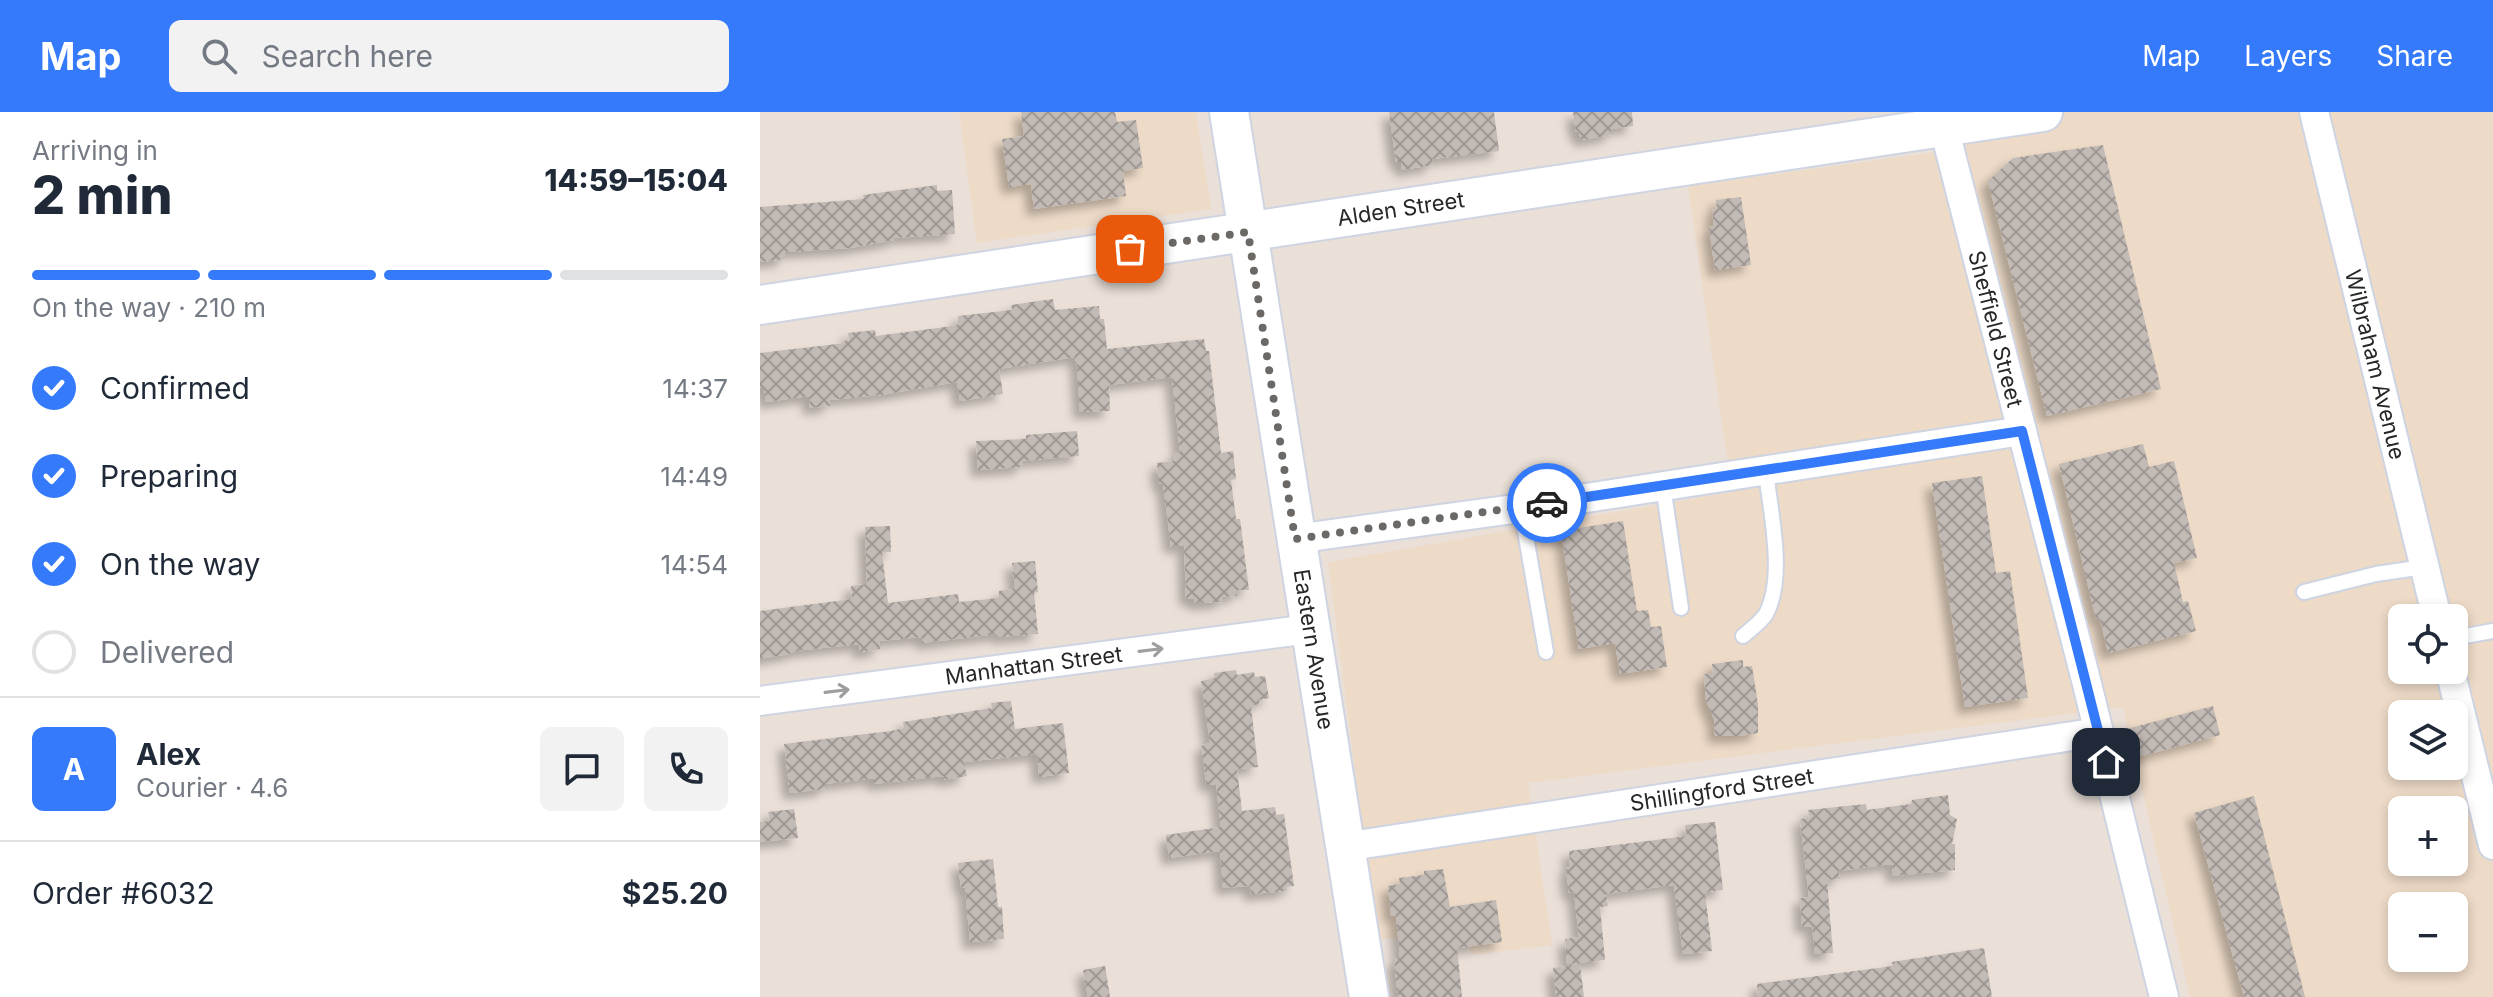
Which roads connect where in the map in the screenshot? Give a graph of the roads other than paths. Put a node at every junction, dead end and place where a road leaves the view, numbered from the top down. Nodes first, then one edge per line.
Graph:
1 (1229, 112) edge
2 (2043, 112) edge
3 (2314, 112) edge
4 (1942, 119) edge
5 (1248, 232) junction
6 (760, 305) edge
7 (2022, 431) junction
8 (1766, 471) junction
9 (1663, 486) junction
10 (1521, 508) junction
11 (1295, 539) junction
12 (2424, 567) junction
13 (2304, 592) dead end
14 (2433, 604) edge
15 (1681, 608) dead end
16 (1309, 629) junction
17 (2493, 631) edge
18 (2468, 635) edge
19 (1743, 636) dead end
20 (1546, 652) dead end
21 (2453, 684) edge
22 (760, 701) edge
23 (2099, 732) junction
24 (2493, 845) edge
25 (1344, 847) junction
26 (1369, 997) edge
27 (2164, 997) edge

1 - 5 main road, Eastern Avenue
2 - 4 main road, Alden Street
3 - 12 street, Wilbraham Avenue
4 - 5 main road, Alden Street
4 - 7 street, Sheffield Street
5 - 6 main road, Alden Street
5 - 11 main road, Eastern Avenue
7 - 8 street
7 - 23 street, Sheffield Street
8 - 9 street
8 - 19 lane
9 - 10 street
9 - 15 lane
10 - 11 street
10 - 20 lane
11 - 16 main road, Eastern Avenue
12 - 13 lane
12 - 14 street, Wilbraham Avenue
22 -> 16 street, Manhattan Street
16 - 25 main road, Eastern Avenue
17 - 18 lane
21 - 24 street
23 - 25 street, Shillingford Street
23 - 27 street, Sheffield Street
25 - 26 main road, Eastern Avenue

